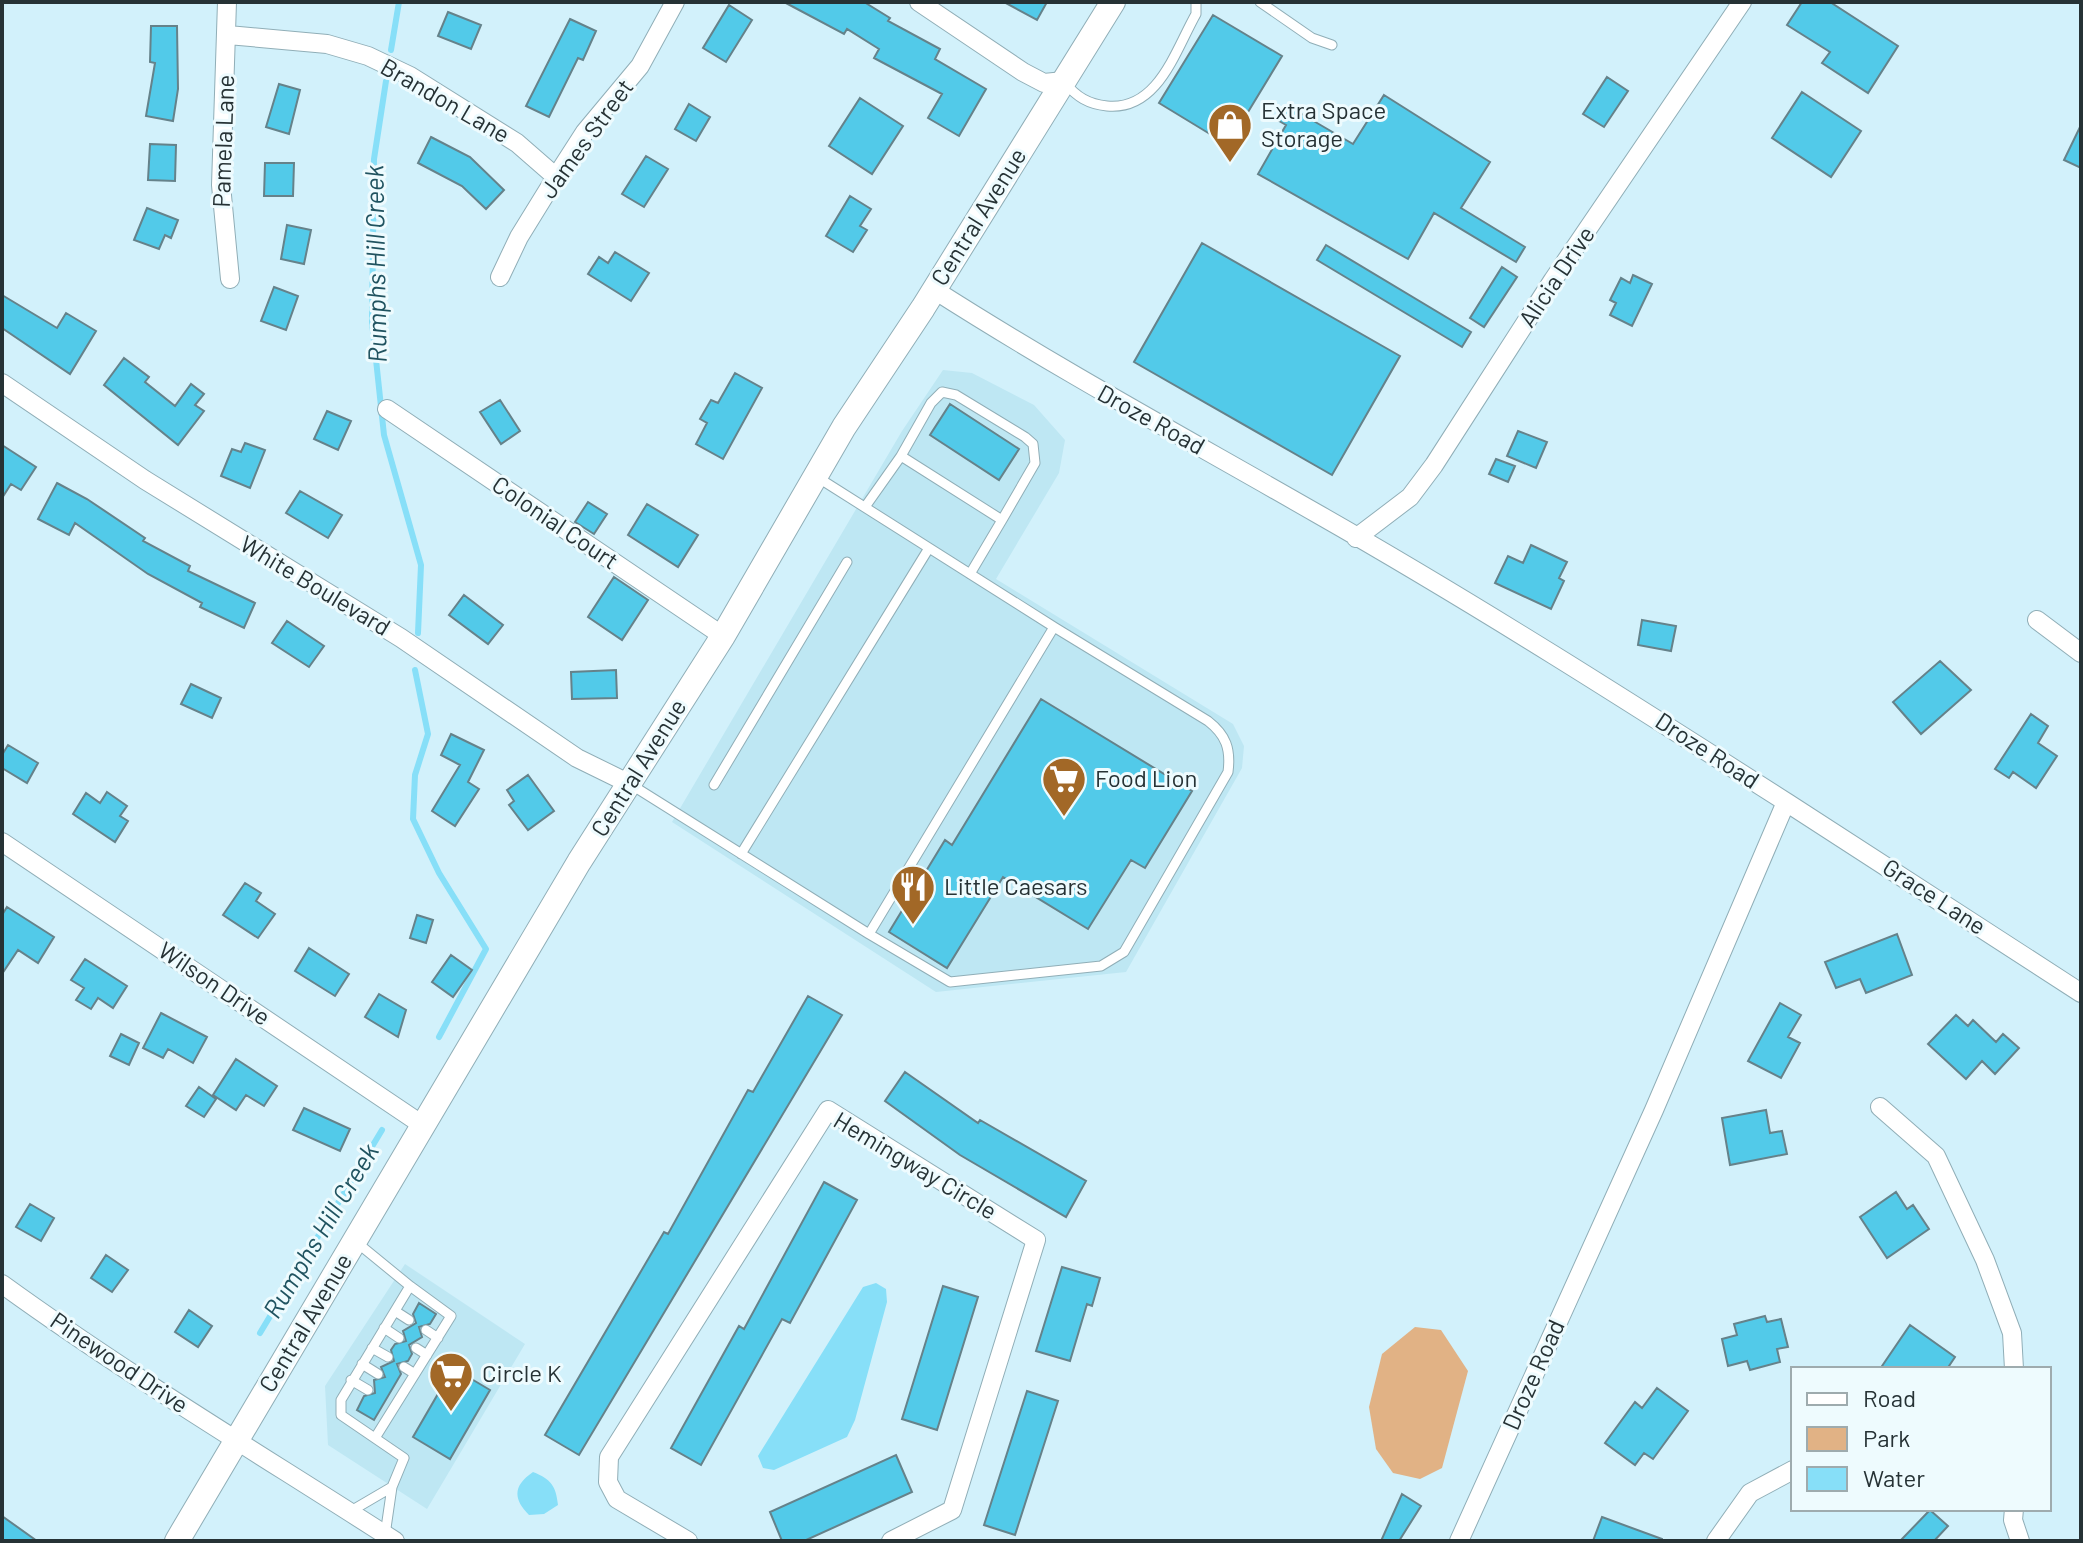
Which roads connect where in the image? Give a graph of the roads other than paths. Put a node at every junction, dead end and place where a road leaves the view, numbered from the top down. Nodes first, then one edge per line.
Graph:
1 (227, 2) edge
2 (675, 2) edge
3 (919, 2) edge
4 (1113, 2) edge
5 (1196, 2) edge
6 (1260, 2) edge
7 (1742, 2) edge
8 (228, 35) junction
9 (1332, 45) dead end
10 (1064, 81) junction
11 (556, 177) junction
12 (500, 277) dead end
13 (230, 279) dead end
14 (933, 289) junction
15 (2, 383) edge
16 (387, 409) dead end
17 (901, 456) junction
18 (815, 475) junction
19 (865, 507) junction
20 (1002, 520) junction
21 (1356, 538) junction
22 (929, 548) junction
23 (847, 562) dead end
24 (970, 574) junction
25 (2037, 620) dead end
26 (1054, 627) junction
27 (723, 636) junction
28 (2081, 653) edge
29 (630, 784) junction
30 (714, 785) dead end
31 (1786, 802) junction
32 (2, 842) edge
33 (741, 854) junction
34 (869, 934) junction
35 (2081, 993) edge
36 (1880, 1107) dead end
37 (424, 1126) junction
38 (355, 1241) junction
39 (2, 1284) edge
40 (410, 1286) junction
41 (395, 1311) junction
42 (409, 1320) dead end
43 (384, 1328) junction
44 (426, 1330) dead end
45 (399, 1338) dead end
46 (438, 1338) junction
47 (372, 1348) junction
48 (416, 1348) dead end
49 (427, 1355) junction
50 (388, 1357) dead end
51 (362, 1364) junction
52 (404, 1367) dead end
53 (2014, 1367) edge
54 (378, 1374) dead end
55 (415, 1374) junction
56 (351, 1380) junction
57 (395, 1384) dead end
58 (405, 1389) junction
59 (368, 1390) dead end
60 (385, 1401) dead end
61 (394, 1407) junction
62 (375, 1438) junction
63 (239, 1440) junction
64 (1791, 1471) edge
65 (392, 1487) junction
66 (351, 1511) junction
67 (2014, 1511) edge
68 (390, 1538) edge
69 (177, 1541) edge
70 (688, 1541) edge
71 (891, 1541) edge
72 (1459, 1541) edge
73 (1716, 1541) edge
74 (2020, 1541) edge

1 - 8 street, Pamela Lane
2 - 11 street, James Street
3 - 10 street
4 - 10 street, Central Avenue
5 - 10 lane
6 - 9 lane
7 - 21 street, Alicia Drive
8 - 11 street, Brandon Lane
8 - 13 street, Pamela Lane
10 - 14 street, Central Avenue
11 - 12 street, James Street
14 - 18 street, Central Avenue
14 - 21 street, Droze Road
15 - 29 street, White Boulevard
16 - 27 street, Colonial Court
17 - 19 lane
17 - 20 lane
17 - 20 lane
18 - 19 lane
18 - 27 street, Central Avenue
19 - 22 lane
20 - 24 lane
21 - 31 street, Droze Road
22 - 24 lane
22 - 33 lane
23 - 30 lane
24 - 26 lane
25 - 28 street
26 - 34 lane
26 - 34 lane
27 - 29 street, Central Avenue
29 - 33 lane
29 - 37 street, Central Avenue
31 - 35 street, Grace Lane
31 - 72 street, Droze Road
32 - 37 street, Wilson Drive
33 - 34 lane
36 - 53 street
37 - 38 street, Central Avenue
38 - 40 lane
38 - 63 street, Central Avenue
39 - 63 street, Pinewood Drive
40 - 41 lane
40 - 46 lane
41 - 42 lane
41 - 43 lane
43 - 45 lane
43 - 47 lane
44 - 46 lane
46 - 49 lane
47 - 50 lane
47 - 51 lane
48 - 49 lane
49 - 55 lane
51 - 54 lane
51 - 56 lane
52 - 55 lane
55 - 58 lane
56 - 59 lane
56 - 62 lane
57 - 58 lane
58 - 61 lane
60 - 61 lane
61 - 62 lane
62 - 65 lane
63 - 66 street, Pinewood Drive
63 - 69 street, Central Avenue
64 - 73 street
65 - 66 lane
65 - 68 lane
66 - 68 street, Pinewood Drive
67 - 74 street
70 - 71 street, Hemingway Circle

